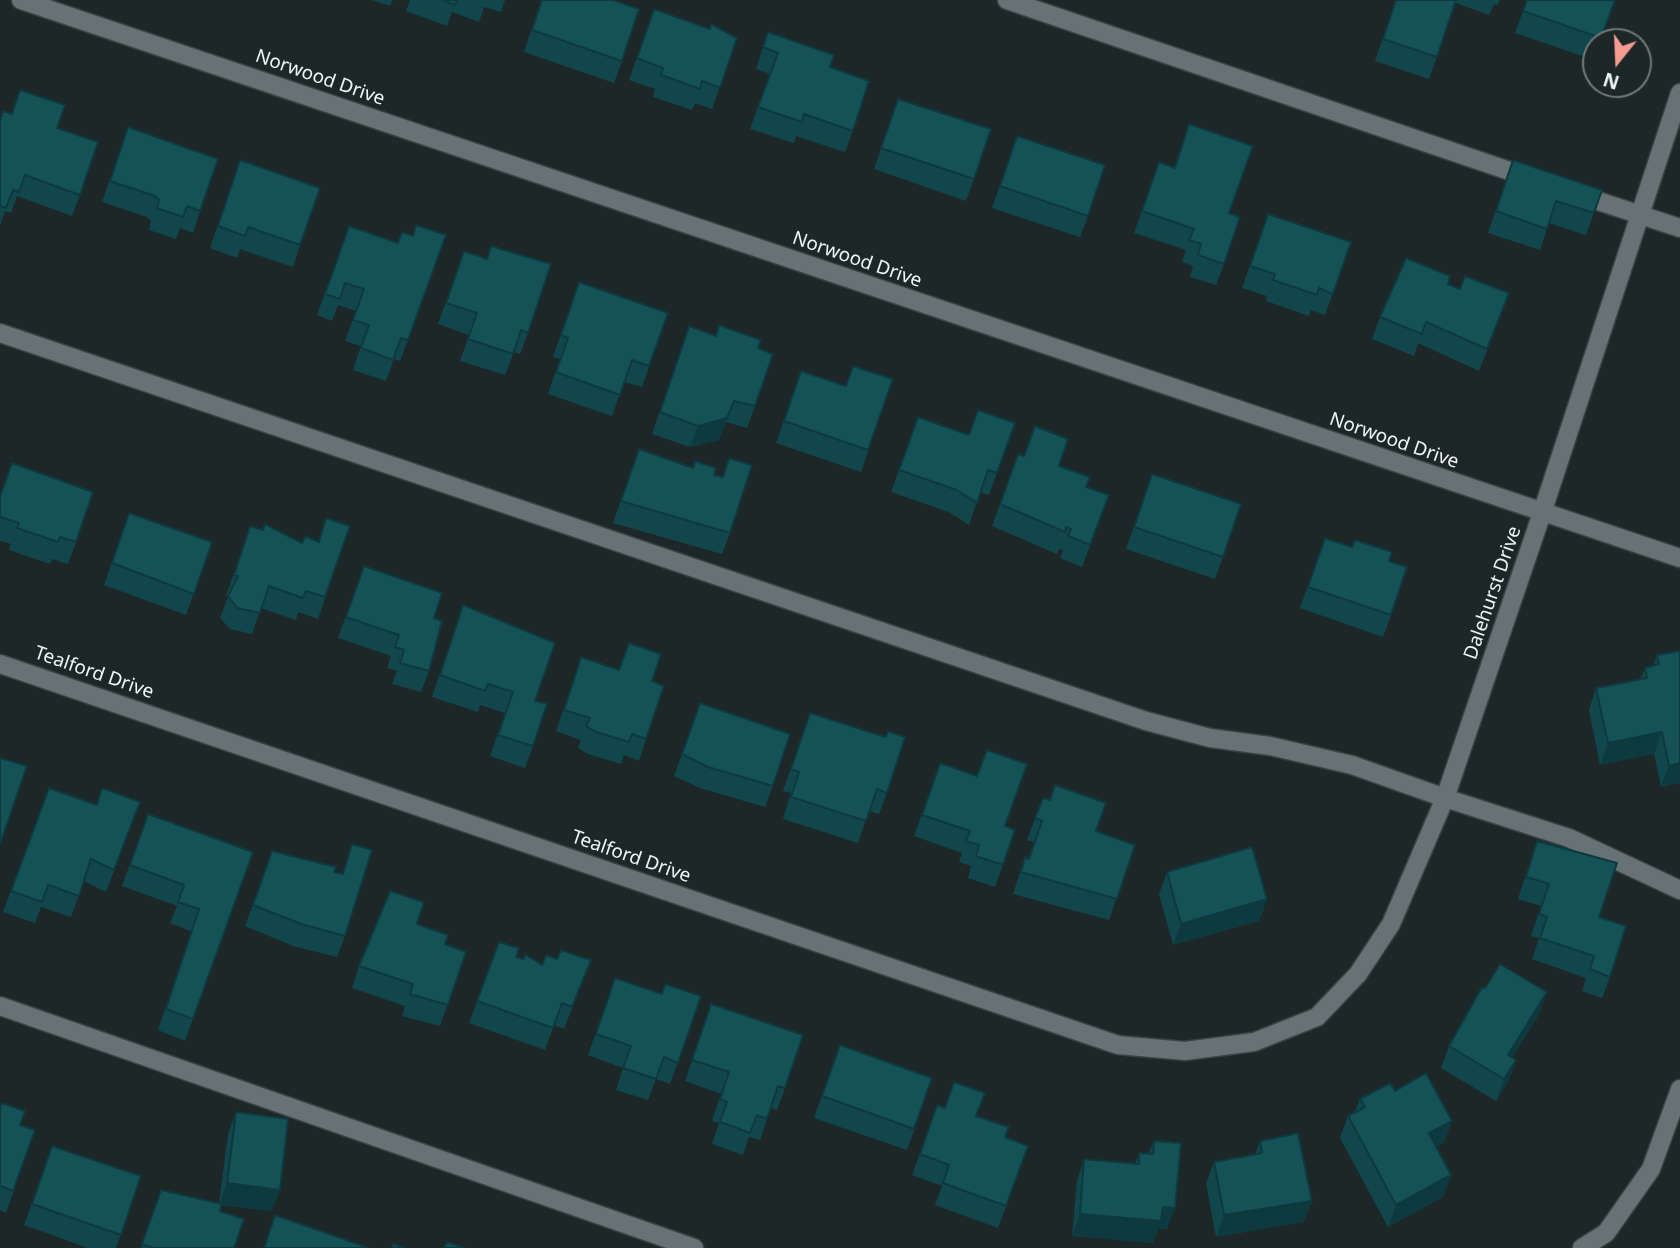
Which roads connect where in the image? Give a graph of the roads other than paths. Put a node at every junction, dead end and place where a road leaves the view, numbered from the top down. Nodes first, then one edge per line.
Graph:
1 (22, 0) edge
2 (1007, 0) edge
3 (1680, 93) edge
4 (1640, 215) junction
5 (1680, 228) edge
6 (0, 333) edge
7 (1542, 513) junction
8 (1680, 558) edge
9 (0, 664) edge
10 (1445, 799) junction
11 (1680, 890) edge
12 (0, 1006) edge
13 (1255, 1042) joint
14 (1680, 1089) edge
15 (694, 1248) edge
16 (1582, 1248) edge

1 - 7 street, Norwood Drive
2 - 4 street
3 - 4 street, Dalehurst Drive
4 - 5 street
4 - 7 street, Dalehurst Drive
6 - 10 street
7 - 8 street, Norwood Drive
7 - 10 street, Dalehurst Drive
9 - 13 street, Tealford Drive
10 - 11 street
10 - 13 street, Dalehurst Drive
12 - 15 street
14 - 16 street

